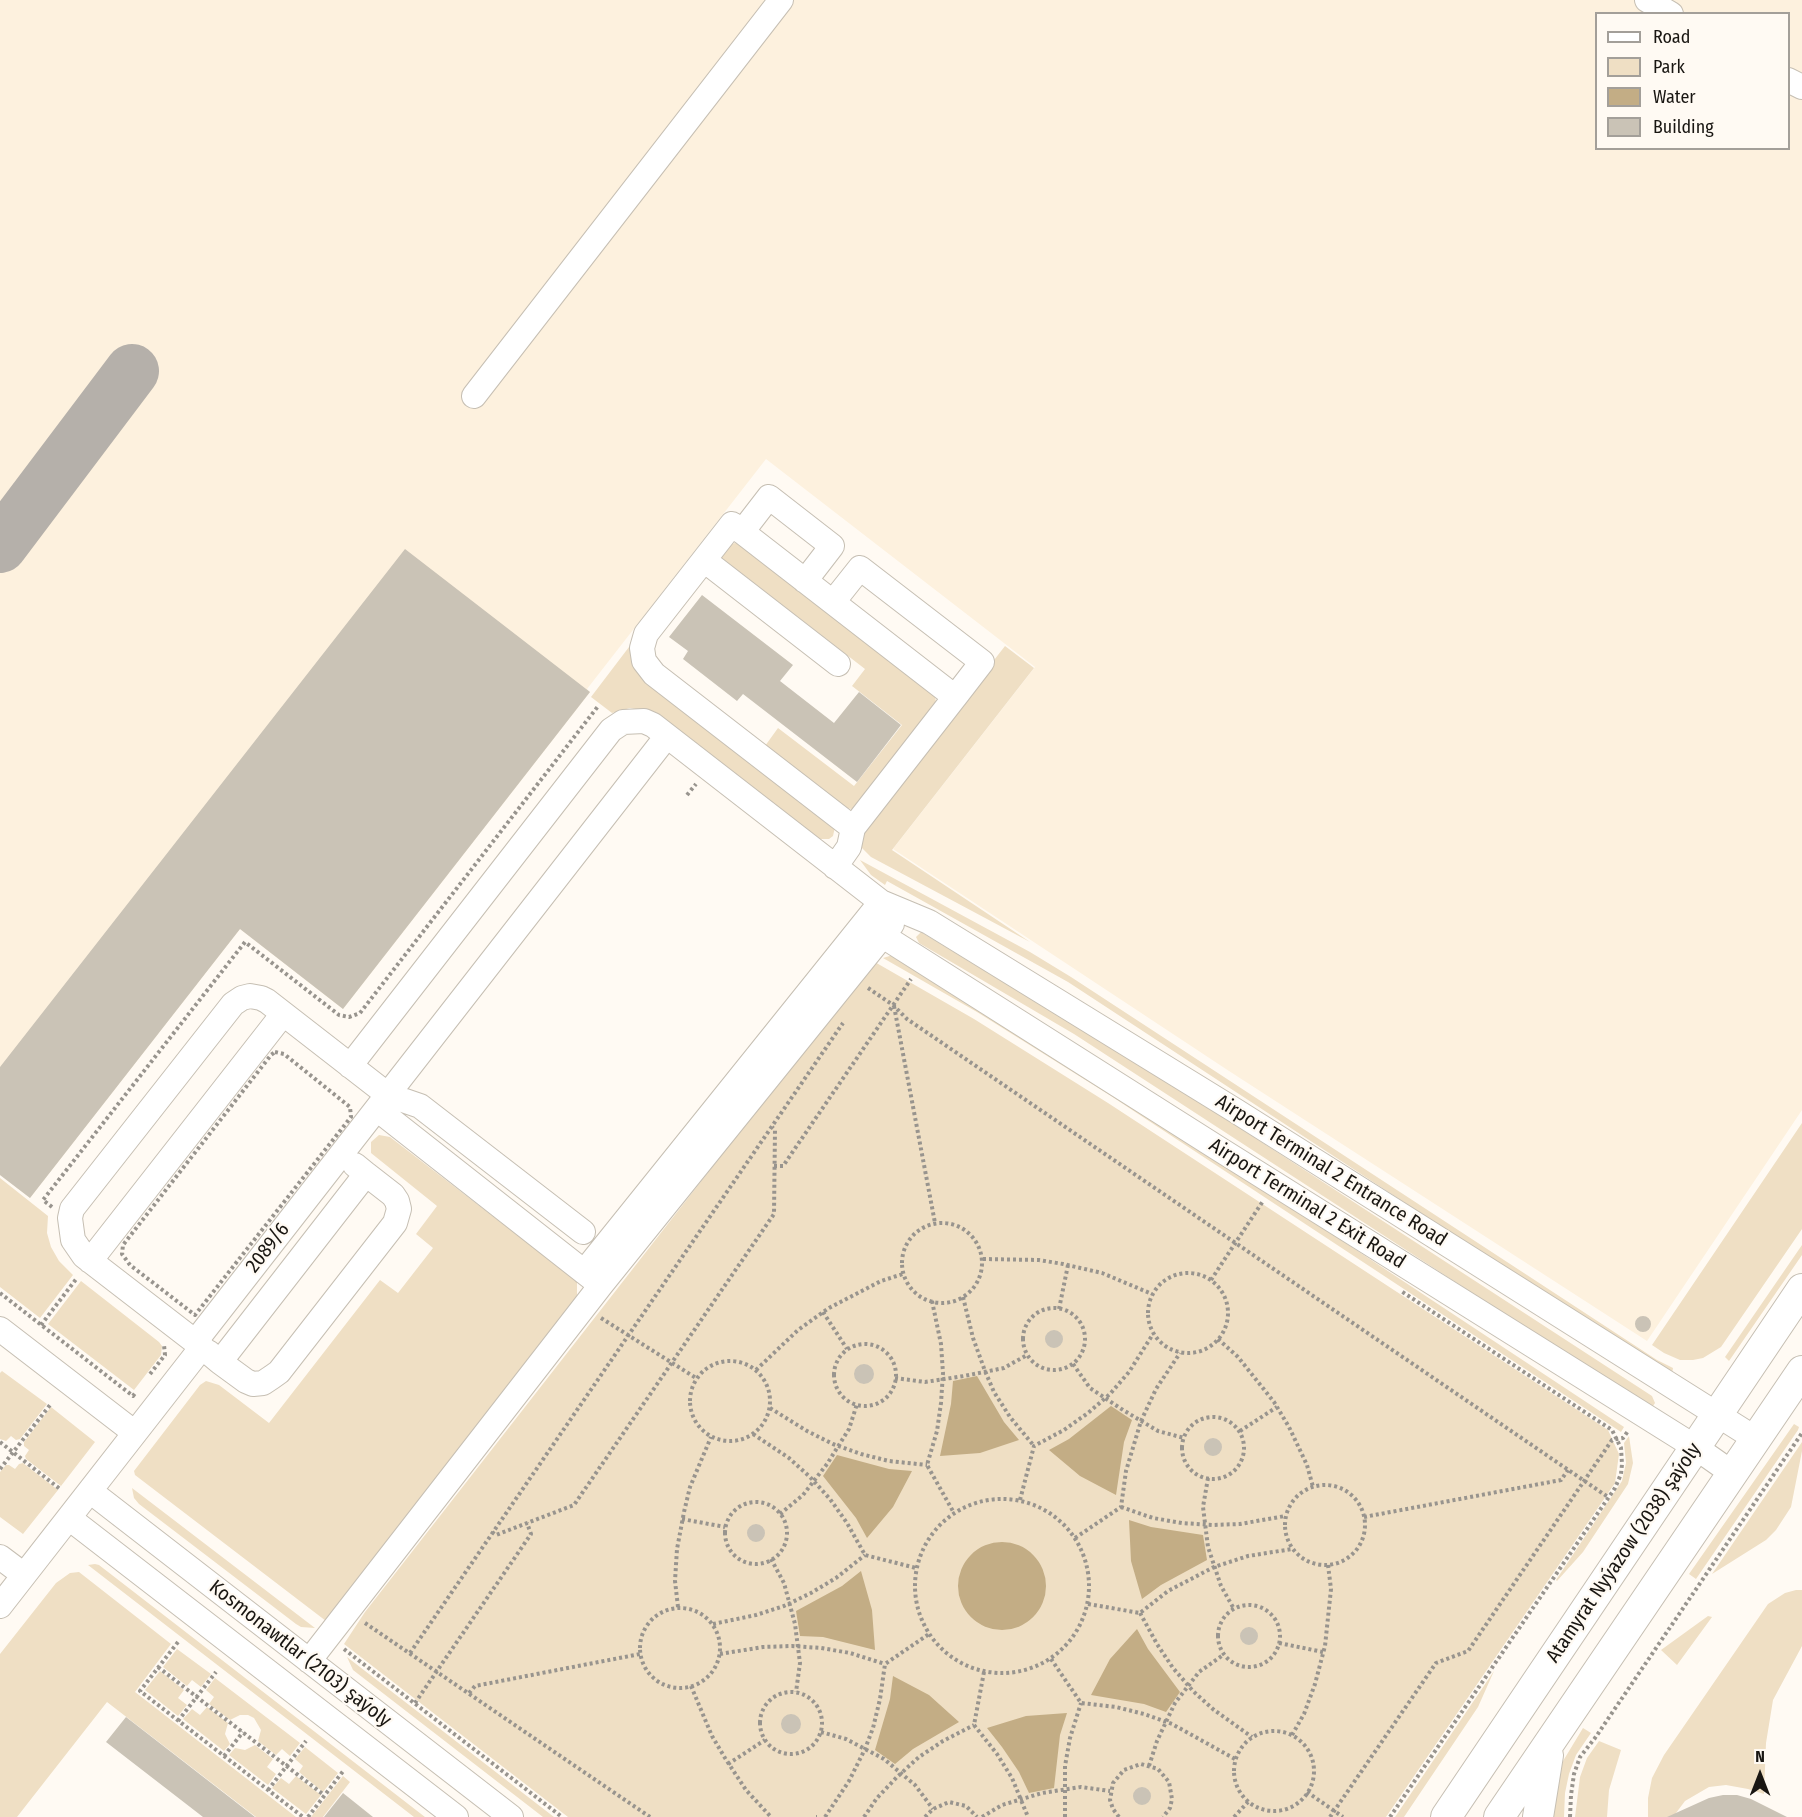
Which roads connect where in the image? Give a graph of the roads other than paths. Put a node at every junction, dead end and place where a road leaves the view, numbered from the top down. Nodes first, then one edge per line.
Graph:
1 (781, 0) edge
2 (1647, 0) edge
3 (1668, 12) edge
4 (474, 396) dead end
5 (742, 532) junction
6 (704, 560) junction
7 (805, 581) junction
8 (832, 602) junction
9 (838, 664) dead end
10 (955, 697) junction
11 (667, 736) junction
12 (853, 828) junction
13 (836, 867) junction
14 (892, 906) junction
15 (883, 936) junction
16 (283, 1014) junction
17 (350, 1066) junction
18 (382, 1102) junction
19 (341, 1155) junction
20 (366, 1174) junction
21 (583, 1232) dead end
22 (81, 1265) junction
23 (593, 1278) junction
24 (1802, 1289) edge
25 (0, 1329) edge
26 (206, 1350) junction
27 (1802, 1371) edge
28 (1717, 1415) junction
29 (135, 1433) junction
30 (1756, 1439) junction
31 (1695, 1447) junction
32 (1732, 1473) junction
33 (90, 1491) junction
34 (69, 1518) junction
35 (0, 1557) edge
36 (24, 1575) junction
37 (0, 1606) edge
38 (309, 1661) junction
39 (1549, 1745) junction
40 (456, 1817) edge
41 (511, 1817) edge
42 (1446, 1817) edge
43 (1499, 1817) edge
44 (1538, 1817) edge

1 - 4 street
2 - 3 street
5 - 6 street
5 - 7 street
5 - 7 street
6 - 9 street
6 - 12 street
7 - 8 street
8 - 10 street
8 - 10 street
10 - 12 street
11 - 13 street, Airport Terminal 2 Entrance Road
11 - 17 street, Airport Terminal 2 Entrance Road
11 - 18 street, 2089/6
12 - 13 street
13 - 14 street, Airport Terminal 2 Entrance Road
14 - 15 street
14 - 23 street
14 - 28 street, Airport Terminal 2 Entrance Road
15 - 23 street
15 - 31 street, Airport Terminal 2 Exit Road
16 - 17 street
16 - 22 street
16 - 22 street
17 - 18 street
18 - 19 street, 2089/6
18 - 21 street
18 - 23 street
19 - 20 street
19 - 26 street, 2089/6
20 - 26 street
20 - 26 street
22 - 26 street
23 - 38 street
24 - 28 main road, Atamyrat Nyýazow (2038) şaýoly
25 - 29 street
26 - 29 street
27 - 30 main road
28 - 30 street, Airport Terminal 2 Entrance Road
28 - 31 main road, Atamyrat Nyýazow (2038) şaýoly
29 - 33 street
30 - 32 main road
31 - 32 street, Airport Terminal 2 Exit Road
31 - 42 main road, Atamyrat Nyýazow (2038) şaýoly
32 - 39 main road
33 - 34 street
33 - 38 street, Kosmonawtlar (2103) şaýoly
34 - 36 street
34 - 40 street, Kosmonawtlar (2103) şaýoly
35 - 36 street
36 - 37 street
38 - 41 street, Kosmonawtlar (2103) şaýoly
39 - 43 main road
39 - 44 main road

